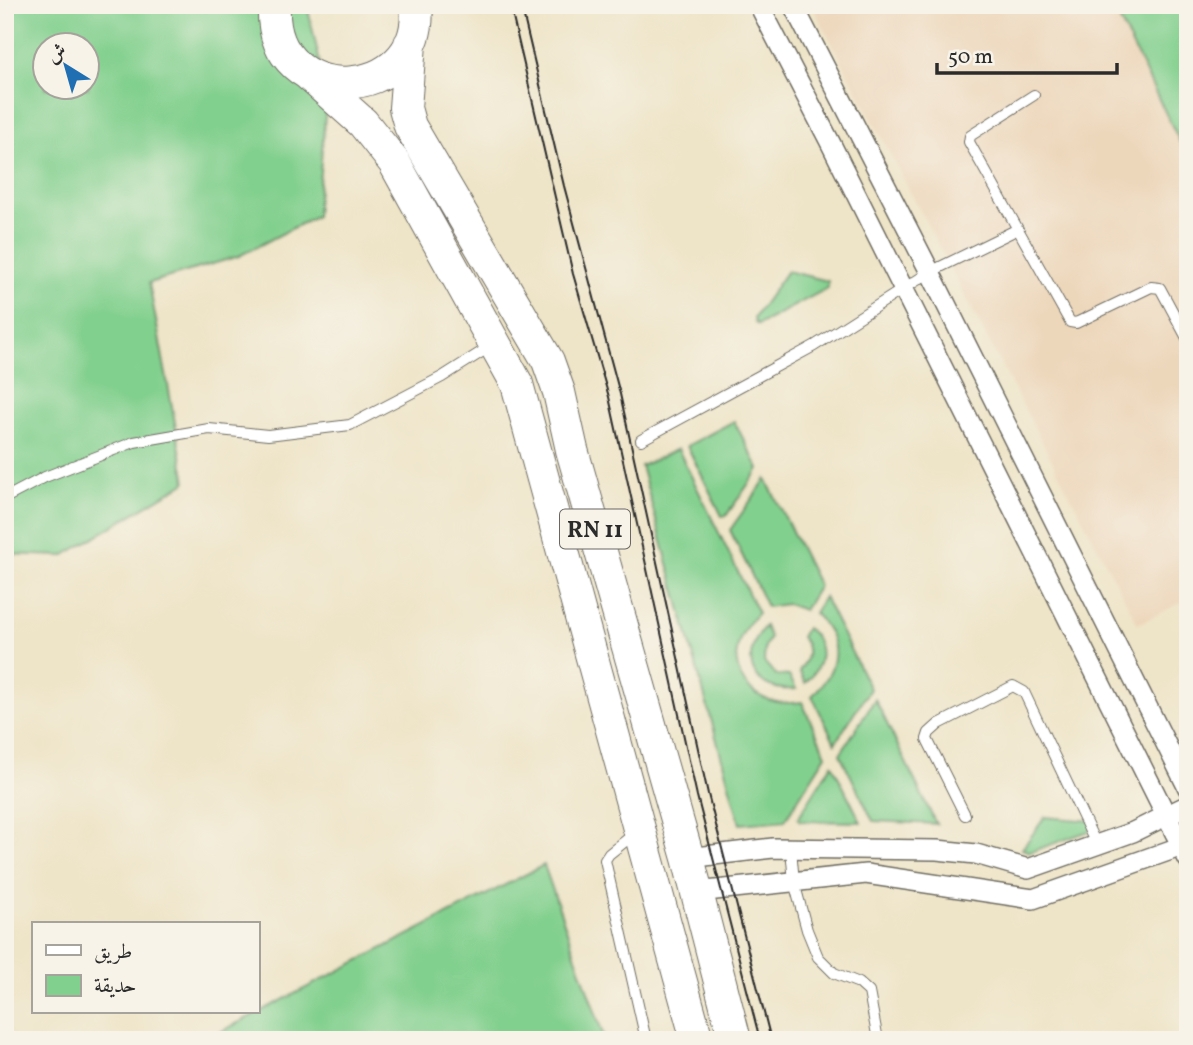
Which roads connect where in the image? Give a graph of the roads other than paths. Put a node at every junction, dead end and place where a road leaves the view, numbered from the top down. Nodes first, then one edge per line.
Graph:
1 (274, 5) edge
2 (759, 5) edge
3 (793, 5) edge
4 (419, 18) edge
5 (308, 75) junction
6 (1034, 95) dead end
7 (1016, 230) junction
8 (930, 272) junction
9 (904, 290) junction
10 (1188, 340) edge
11 (495, 344) junction
12 (641, 440) dead end
13 (5, 498) edge
14 (1188, 788) edge
15 (1188, 805) edge
16 (965, 815) dead end
17 (1166, 816) junction
18 (640, 829) junction
19 (1096, 844) junction
20 (791, 849) junction
21 (1186, 850) edge
22 (688, 858) junction
23 (794, 882) junction
24 (697, 892) junction
25 (646, 1040) edge
26 (697, 1040) edge
27 (735, 1040) edge
28 (878, 1040) edge

1 - 5 highway, RN 11
2 - 9 street
3 - 8 street
4 - 5 highway, RN 11
4 - 22 highway, RN 11
5 - 11 highway, RN 11
6 - 7 lane
7 - 8 lane
7 - 10 lane
8 - 9 lane
8 - 14 street
9 - 12 lane
9 - 17 street
11 - 13 lane
11 - 18 highway, RN 11
15 - 17 street
16 - 19 lane
17 - 19 street
17 - 21 street
18 - 25 lane
18 - 26 highway, RN 11
19 - 20 street
20 - 22 street
20 - 23 lane
21 - 23 street
22 - 24 highway, RN 11
23 - 24 street
23 - 28 lane
24 - 27 highway, RN 11

